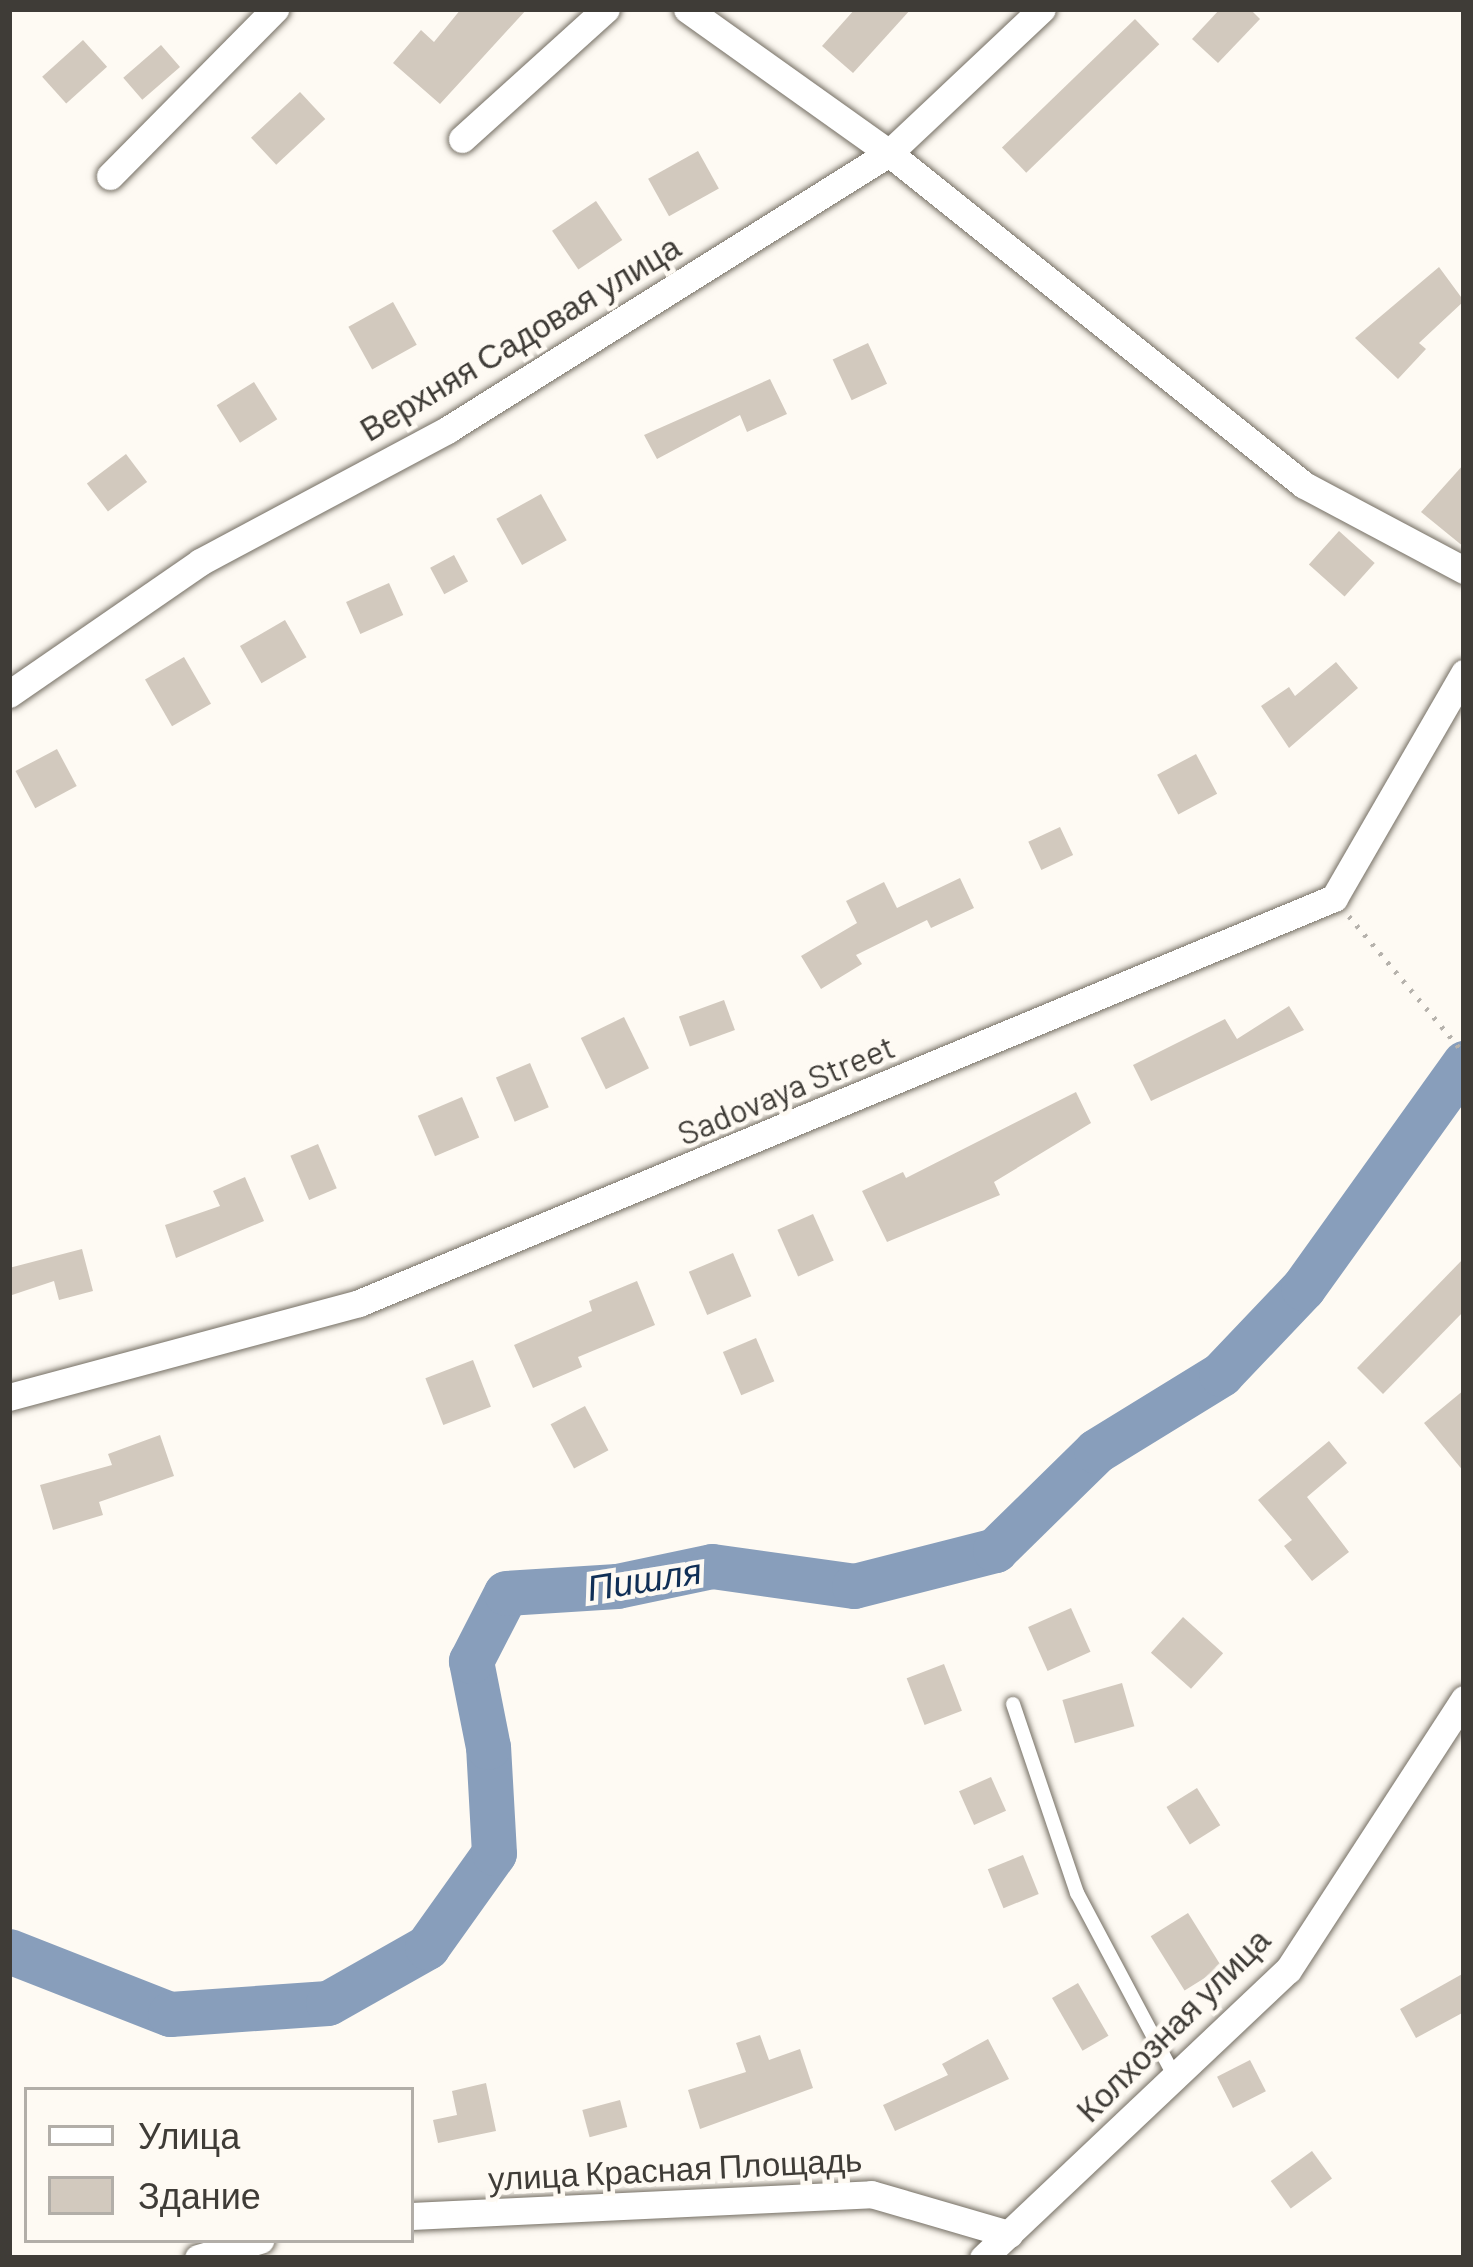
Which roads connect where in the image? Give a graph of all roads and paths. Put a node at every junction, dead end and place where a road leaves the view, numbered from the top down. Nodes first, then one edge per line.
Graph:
1 (275, 9) edge
2 (606, 9) edge
3 (687, 9) edge
4 (1042, 9) edge
5 (462, 139) dead end
6 (889, 153) junction
7 (110, 176) dead end
8 (1464, 570) edge
9 (1464, 673) edge
10 (9, 694) edge
11 (1334, 898) junction
12 (1464, 1054) edge
13 (9, 1397) edge
14 (1464, 1699) edge
15 (1013, 1704) dead end
16 (1175, 2077) junction
17 (414, 2216) edge
18 (1009, 2234) junction
19 (250, 2243) edge
20 (198, 2258) edge
21 (983, 2258) edge

1 - 7 street
2 - 5 street
3 - 6 street
4 - 6 street, Верхняя Садовая улица
6 - 8 street
6 - 10 street, Верхняя Садовая улица
9 - 11 street
11 - 12 path
11 - 13 street, Sadovaya Street
14 - 16 street, Колхозная улица
15 - 16 lane
16 - 18 street, Колхозная улица
17 - 18 street, улица Красная Площадь
18 - 21 street, Колхозная улица
19 - 20 street

